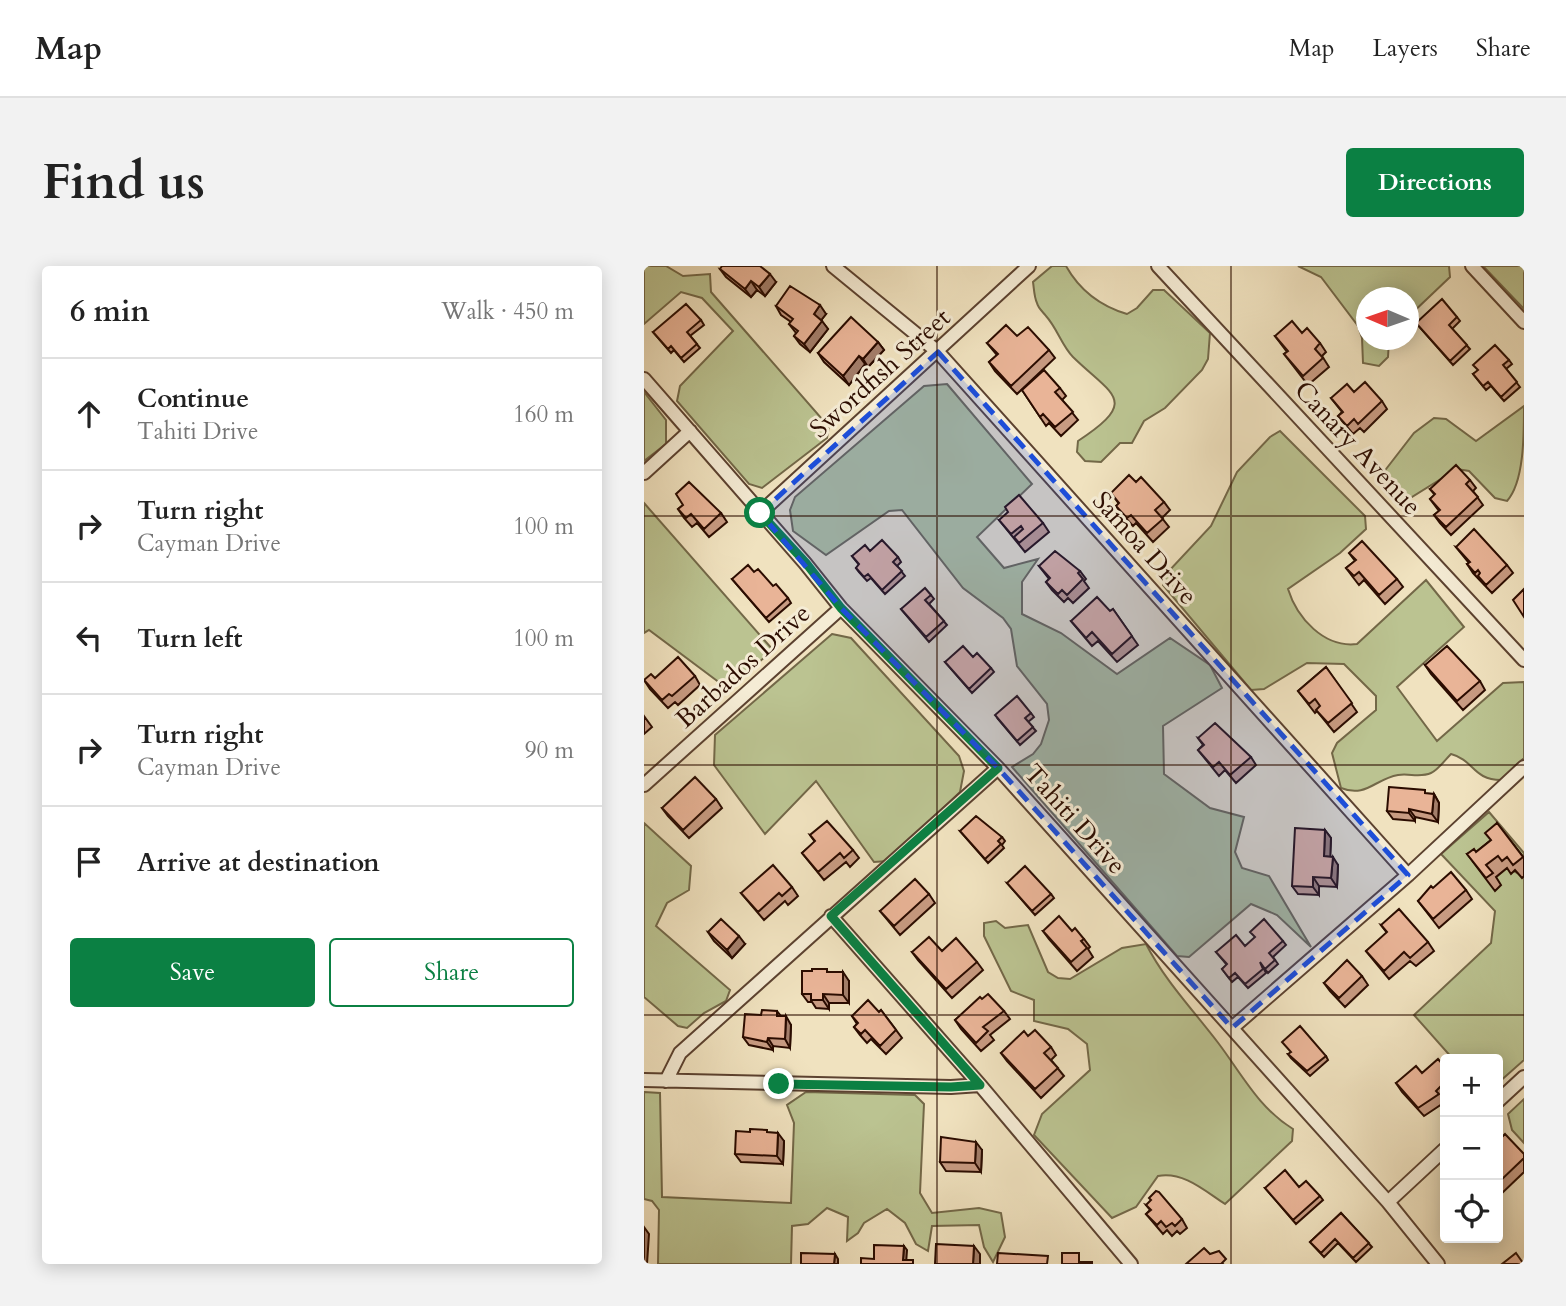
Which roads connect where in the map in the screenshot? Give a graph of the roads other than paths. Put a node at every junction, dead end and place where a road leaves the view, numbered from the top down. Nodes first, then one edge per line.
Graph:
1 (833, 266) edge
2 (1029, 266) edge
3 (1158, 266) edge
4 (1472, 266) edge
5 (1524, 323) edge
6 (938, 352) junction
7 (644, 379) edge
8 (690, 431) junction
9 (644, 473) edge
10 (760, 513) junction
11 (841, 608) junction
12 (1524, 660) edge
13 (1524, 767) edge
14 (998, 768) junction
15 (644, 785) edge
16 (1408, 875) junction
17 (831, 916) junction
18 (1232, 1028) junction
19 (1524, 1077) edge
20 (644, 1080) edge
21 (666, 1081) junction
22 (980, 1085) junction
23 (1503, 1096) edge
24 (1440, 1154) edge
25 (1388, 1202) junction
26 (1131, 1264) edge
27 (1438, 1264) edge

1 - 6 street, Samoa Drive
2 - 6 street, Swordfish Street
3 - 12 street, Canary Avenue
4 - 5 street
6 - 10 street, Swordfish Street
6 - 16 street, Samoa Drive
7 - 8 street, Tahiti Drive
8 - 9 street
8 - 10 street, Tahiti Drive
10 - 11 street, Tahiti Drive
11 - 14 street, Tahiti Drive
11 - 15 street, Barbados Drive
13 - 16 street
14 - 17 street
14 - 18 street, Tahiti Drive
16 - 18 street
17 - 21 street
17 - 22 street
18 - 25 street, Tahiti Drive
19 - 23 street
20 - 21 street
21 - 22 street
22 - 26 street
24 - 25 street
25 - 27 street, Tahiti Drive

